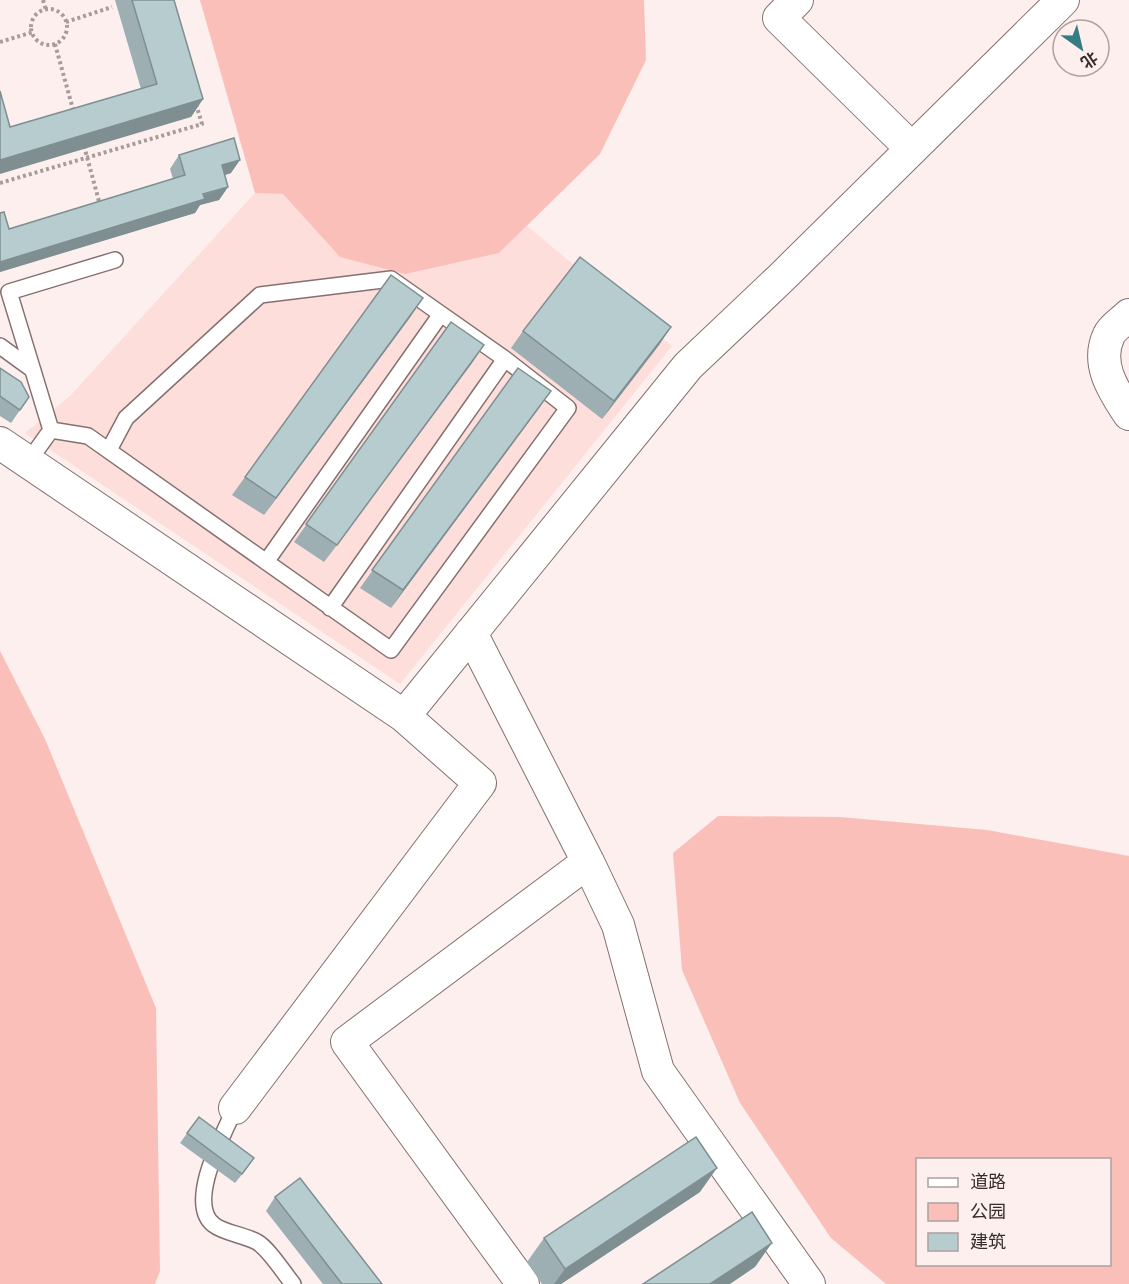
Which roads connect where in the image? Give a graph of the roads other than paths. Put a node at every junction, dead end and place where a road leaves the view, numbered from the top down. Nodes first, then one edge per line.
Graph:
1 (797, 0) edge
2 (1063, 0) edge
3 (912, 149) junction
4 (115, 260) dead end
5 (441, 314) junction
6 (1129, 315) edge
7 (0, 346) edge
8 (505, 359) junction
9 (33, 370) junction
10 (1129, 414) edge
11 (51, 430) junction
12 (0, 443) edge
13 (109, 450) junction
14 (28, 462) junction
15 (266, 562) junction
16 (330, 608) junction
17 (471, 633) junction
18 (404, 716) junction
19 (588, 862) junction
20 (235, 1108) joint
21 (293, 1284) edge
22 (523, 1284) edge
23 (809, 1284) edge

1 - 3 street
2 - 3 street
3 - 17 street
4 - 9 lane
5 - 8 lane
5 - 13 lane
5 - 15 lane
6 - 10 street
7 - 9 lane
8 - 16 lane
8 - 16 lane
9 - 11 lane
11 - 13 lane
11 - 14 lane
12 - 14 street
13 - 15 lane
14 - 18 street
15 - 16 lane
17 - 18 street
17 - 19 street
18 - 20 street
19 - 22 street
19 - 23 street
20 - 21 lane

